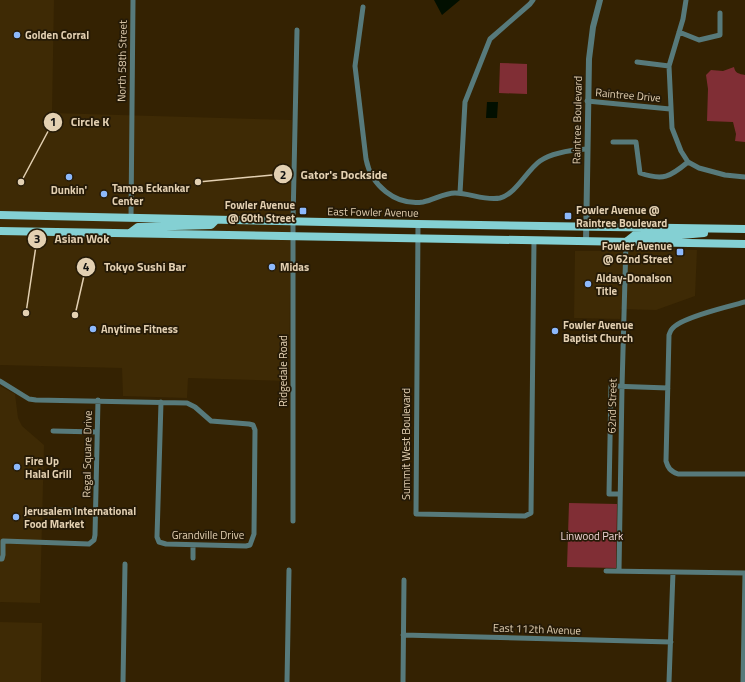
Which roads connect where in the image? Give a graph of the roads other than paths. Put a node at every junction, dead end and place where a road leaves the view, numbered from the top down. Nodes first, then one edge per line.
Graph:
1 (133, 0) edge
2 (533, 0) edge
3 (600, 0) edge
4 (686, 0) edge
5 (363, 7) dead end
6 (720, 13) dead end
7 (297, 30) dead end
8 (679, 32) junction
9 (637, 62) dead end
10 (669, 66) junction
11 (587, 101) junction
12 (670, 109) junction
13 (613, 142) dead end
14 (587, 149) junction
15 (688, 162) junction
16 (745, 177) edge
17 (460, 193) junction
18 (1, 215) edge
19 (131, 218) junction
20 (216, 220) junction
21 (293, 221) junction
22 (418, 224) junction
23 (586, 227) junction
24 (745, 228) edge
25 (0, 231) edge
26 (130, 233) junction
27 (294, 236) junction
28 (418, 238) junction
29 (534, 240) junction
30 (586, 242) junction
31 (626, 242) junction
32 (745, 244) edge
33 (745, 302) edge
34 (0, 381) edge
35 (622, 386) junction
36 (668, 388) junction
37 (98, 400) junction
38 (161, 402) junction
39 (53, 431) dead end
40 (98, 432) junction
41 (745, 474) edge
42 (620, 494) junction
43 (52, 510) dead end
44 (96, 511) junction
45 (293, 521) dead end
46 (193, 545) junction
47 (193, 558) dead end
48 (0, 559) edge
49 (125, 564) dead end
50 (289, 570) dead end
51 (606, 571) dead end
52 (619, 571) junction
53 (673, 572) junction
54 (745, 573) edge
55 (404, 580) dead end
56 (403, 635) junction
57 (744, 636) edge
58 (671, 642) junction
59 (123, 682) edge
60 (287, 682) edge
61 (403, 682) edge
62 (670, 682) edge
63 (743, 682) edge

1 - 19 street, North 58th Street
2 - 17 street
3 - 11 street, Raintree Boulevard
4 - 8 street
5 - 17 street
6 - 8 street
7 - 21 street, Ridgedale Road
8 - 10 street
9 - 10 street
10 - 12 street
11 - 12 street, Raintree Drive
11 - 14 street, Raintree Boulevard
12 - 15 street, Raintree Drive
13 - 15 street
14 - 17 street
14 - 23 street, Raintree Boulevard
15 - 16 street
18 - 19 main road, East Fowler Avenue
19 - 20 main road, East Fowler Avenue
20 - 21 main road, East Fowler Avenue
20 - 26 main road
21 - 22 main road, East Fowler Avenue
21 - 27 street, Ridgedale Road
22 - 23 main road, East Fowler Avenue
22 - 28 street, Summit West Boulevard
23 - 24 main road, East Fowler Avenue
23 - 30 street, Raintree Boulevard
24 - 31 main road
25 - 26 main road
26 - 27 main road
27 - 28 main road
27 - 45 street, Ridgedale Road
28 - 29 main road
28 - 29 street, Summit West Boulevard
29 - 30 main road
30 - 31 main road
31 - 32 main road
31 - 35 street, 62nd Street
33 - 36 street
34 - 37 street, Grandville Drive
35 - 36 street
35 - 42 street, 62nd Street
35 - 42 street
36 - 41 street
37 - 38 street, Grandville Drive
37 - 40 street, Regal Square Drive
38 - 46 street, Grandville Drive
38 - 46 street, Grandville Drive
39 - 40 street
40 - 44 street, Regal Square Drive
42 - 52 street, 62nd Street
43 - 44 street
44 - 48 street, Regal Square Drive
46 - 47 street
49 - 59 street
50 - 60 street
51 - 52 street
52 - 53 street
53 - 54 street
53 - 58 street
54 - 57 street
55 - 56 street
56 - 58 street, East 112th Avenue
56 - 61 street
57 - 63 street
58 - 62 street

